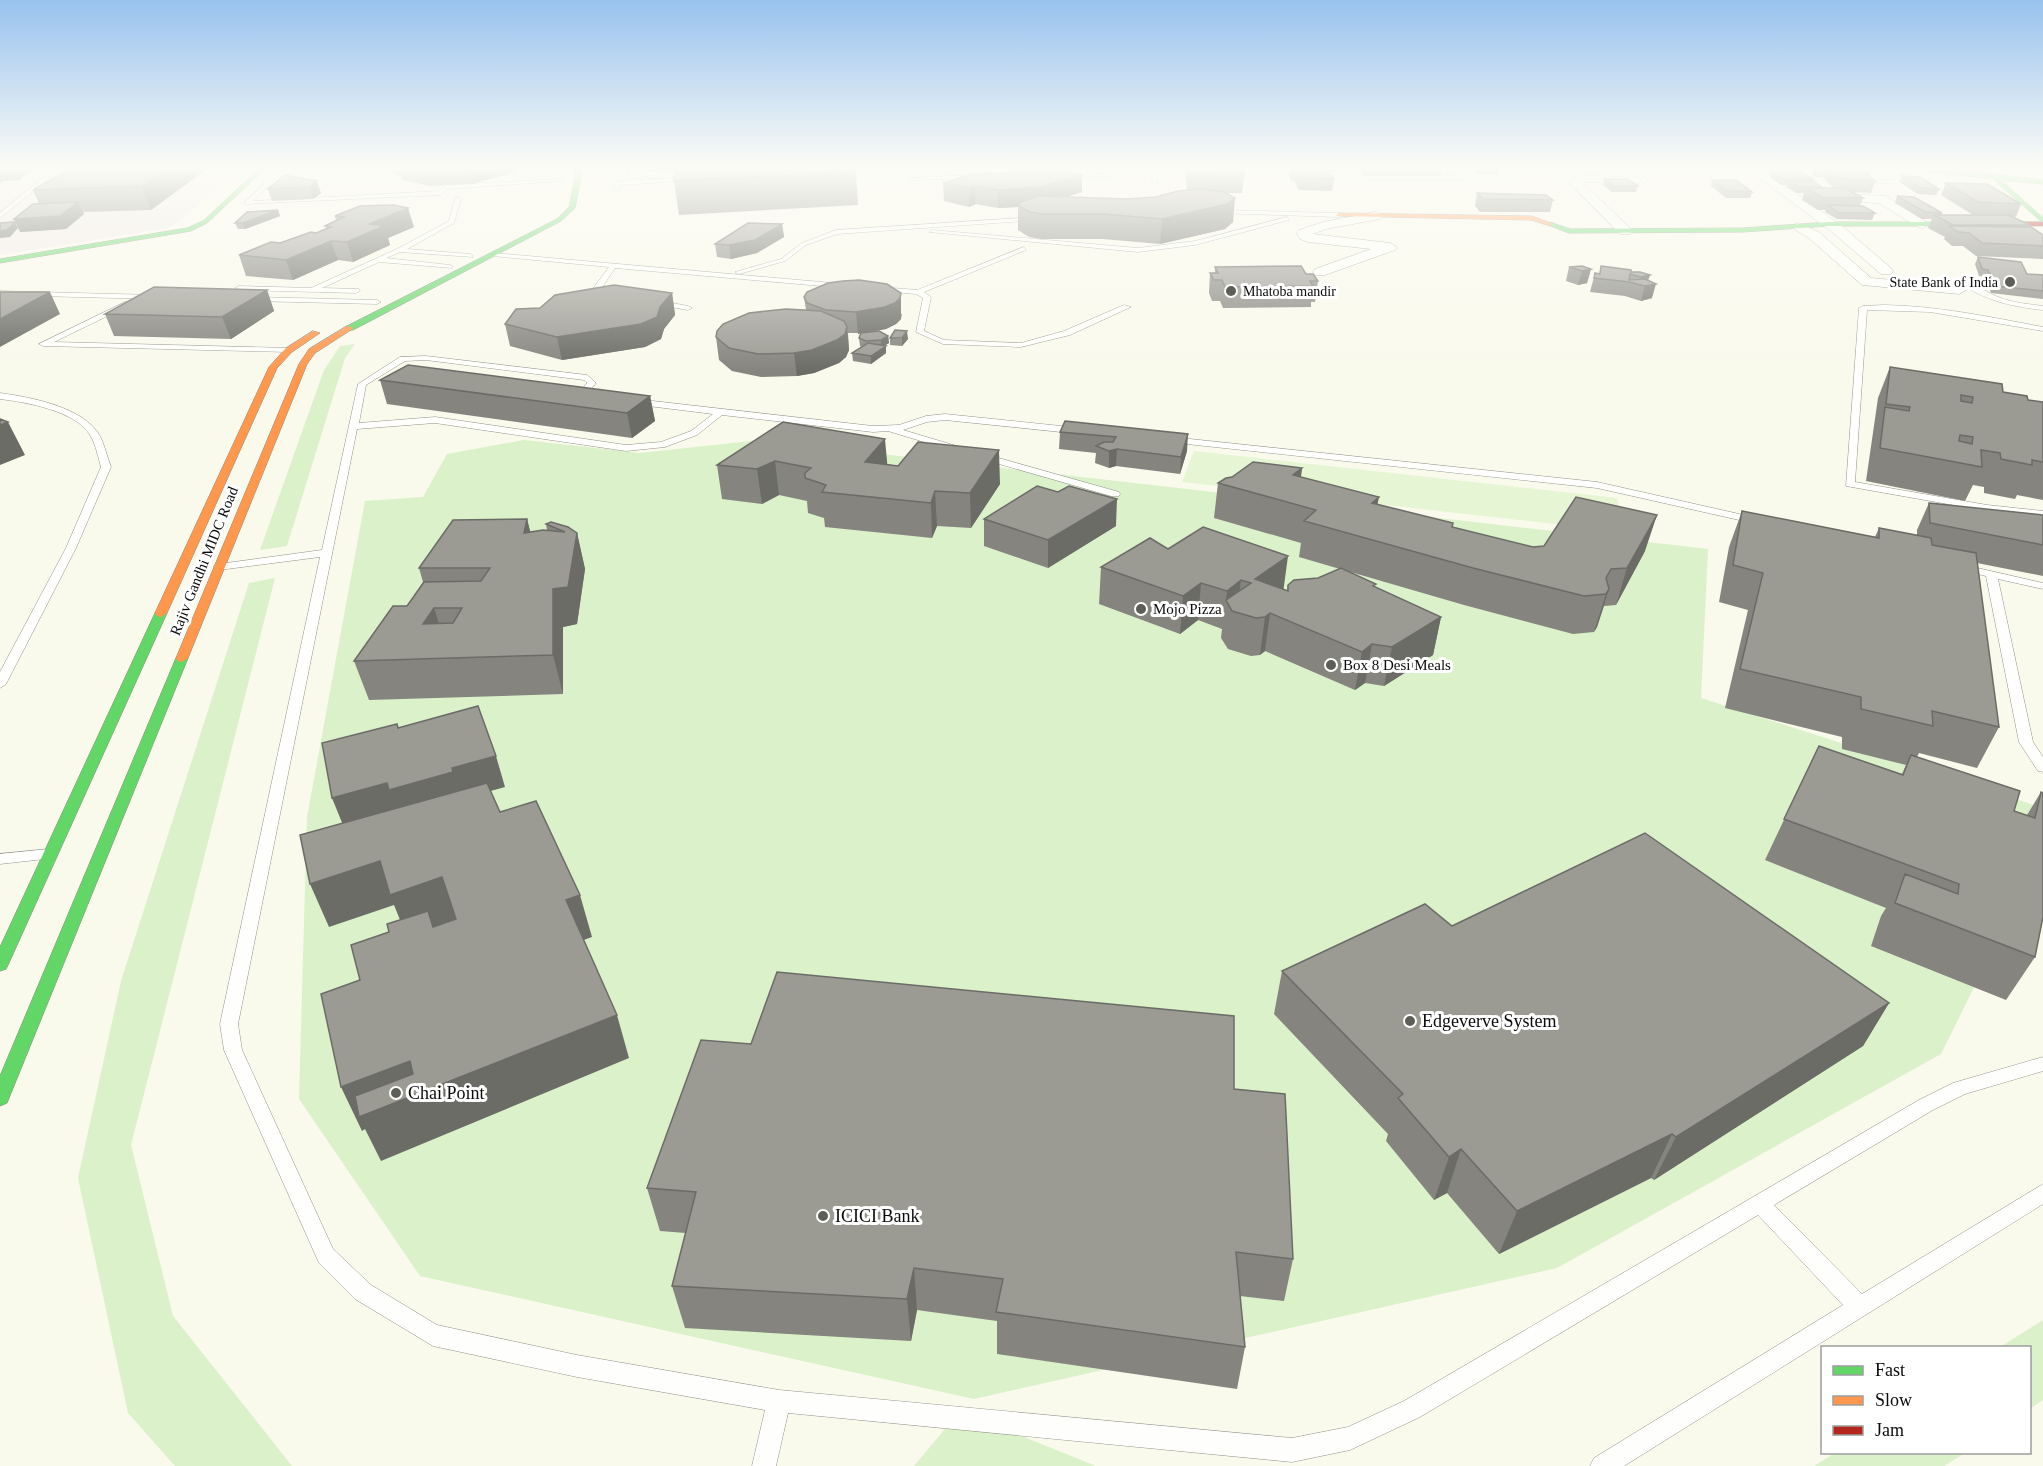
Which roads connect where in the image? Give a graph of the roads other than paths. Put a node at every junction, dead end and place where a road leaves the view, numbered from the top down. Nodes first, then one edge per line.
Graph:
1 (156, 235) edge
2 (427, 235) edge
3 (510, 235) edge
4 (528, 235) edge
5 (824, 235) edge
6 (975, 235) edge
7 (1227, 235) edge
8 (1305, 235) edge
9 (1812, 235) edge
10 (1842, 235) edge
11 (1024, 249) dead end
12 (399, 250) junction
13 (474, 255) junction
14 (494, 255) junction
15 (378, 260) junction
16 (0, 261) edge
17 (614, 265) junction
18 (450, 267) junction
19 (1886, 271) dead end
20 (1320, 272) dead end
21 (725, 275) junction
22 (847, 286) edge
23 (239, 288) edge
24 (871, 288) edge
25 (1964, 288) joint
26 (312, 290) junction
27 (596, 290) junction
28 (356, 291) dead end
29 (584, 291) edge
30 (918, 292) junction
31 (0, 293) edge
32 (619, 294) edge
33 (141, 297) junction
34 (164, 297) edge
35 (246, 299) edge
36 (642, 299) edge
37 (599, 300) edge
38 (377, 302) junction
39 (1128, 307) dead end
40 (688, 308) dead end
41 (2043, 308) edge
42 (2043, 329) edge
43 (289, 350) junction
44 (379, 373) junction
45 (403, 375) edge
46 (569, 395) edge
47 (0, 396) edge
48 (581, 396) junction
49 (593, 398) edge
50 (628, 402) edge
51 (720, 412) junction
52 (354, 426) junction
53 (887, 429) junction
54 (1087, 431) edge
55 (1158, 439) edge
56 (1115, 494) dead end
57 (2043, 514) edge
58 (1771, 524) edge
59 (327, 553) junction
60 (1945, 564) edge
61 (219, 567) junction
62 (1991, 574) junction
63 (2043, 586) edge
64 (0, 684) edge
65 (2043, 768) edge
66 (51, 854) junction
67 (0, 859) edge
68 (0, 965) edge
69 (2043, 1064) edge
70 (0, 1098) edge
71 (2043, 1193) edge
72 (1760, 1204) junction
73 (1860, 1306) junction
74 (779, 1401) junction
75 (764, 1466) edge
76 (1602, 1466) edge

1 - 16 main road
2 - 12 lane
3 - 13 main road, Rajiv Gandhi MIDC Road
4 - 14 main road, Rajiv Gandhi MIDC Road
5 - 21 lane
6 - 7 lane
8 - 20 street
9 - 25 street
10 - 19 street
11 - 30 lane
12 - 13 lane
12 - 15 lane
13 - 14 main road
13 - 18 main road, Rajiv Gandhi MIDC Road
14 - 17 lane
14 - 61 main road, Rajiv Gandhi MIDC Road
15 - 18 lane
15 - 26 lane
17 - 21 lane
17 - 27 lane
18 - 38 main road, Rajiv Gandhi MIDC Road
21 - 22 lane
23 - 26 lane
24 - 30 lane
25 - 41 lane
26 - 28 lane
27 - 29 lane
27 - 32 lane
27 - 37 lane
30 - 39 lane
31 - 33 lane
33 - 34 lane
33 - 43 lane
35 - 38 lane
36 - 40 lane
38 - 43 main road, Rajiv Gandhi MIDC Road
42 - 57 lane
43 - 66 main road, Rajiv Gandhi MIDC Road
44 - 45 lane
44 - 48 lane
44 - 52 lane
46 - 48 lane
47 - 64 lane
48 - 49 lane
50 - 51 lane
51 - 52 lane
51 - 53 lane
52 - 59 lane
53 - 54 lane
53 - 56 lane
55 - 58 lane
59 - 61 lane
59 - 74 lane
60 - 62 lane
61 - 70 main road, Rajiv Gandhi MIDC Road
62 - 63 lane
62 - 65 lane
66 - 67 lane
66 - 68 main road, Rajiv Gandhi MIDC Road
69 - 72 lane
71 - 73 lane
72 - 73 lane
72 - 74 lane
73 - 76 lane
74 - 75 lane

